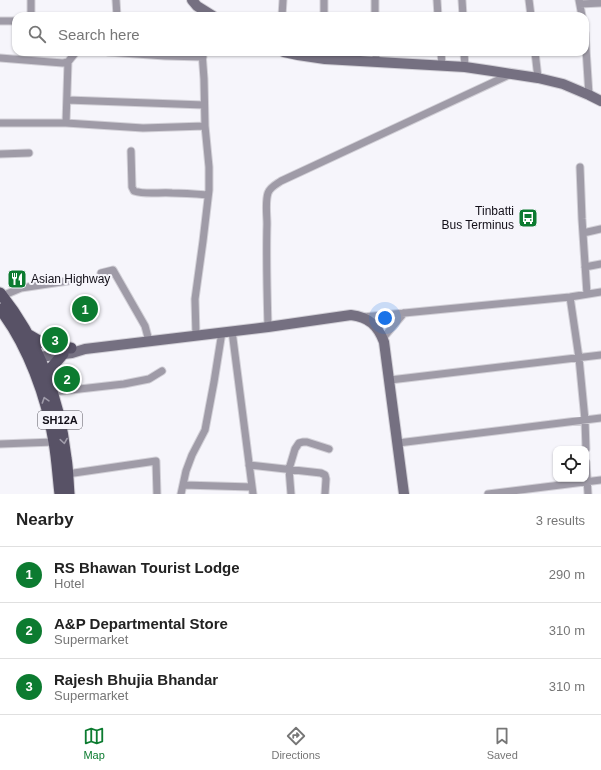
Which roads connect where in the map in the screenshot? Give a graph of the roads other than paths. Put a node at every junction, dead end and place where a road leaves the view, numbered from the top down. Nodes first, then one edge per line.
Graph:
1 (31, 0) edge
2 (116, 0) edge
3 (283, 0) edge
4 (324, 0) edge
5 (375, 0) edge
6 (437, 0) edge
7 (462, 0) edge
8 (529, 0) edge
9 (579, 2) edge
10 (601, 2) edge
11 (196, 5) edge
12 (31, 12) edge
13 (117, 12) edge
14 (207, 12) edge
15 (282, 12) edge
16 (324, 12) edge
17 (375, 12) edge
18 (438, 12) edge
19 (463, 12) edge
20 (530, 12) edge
21 (581, 12) edge
22 (0, 21) edge
23 (12, 21) edge
24 (24, 56) edge
25 (73, 56) edge
26 (202, 56) edge
27 (350, 56) edge
28 (441, 56) edge
29 (464, 56) edge
30 (535, 56) edge
31 (586, 56) edge
32 (376, 57) edge
33 (0, 58) edge
34 (23, 60) junction
35 (68, 62) junction
36 (442, 65) junction
37 (465, 67) junction
38 (511, 74) junction
39 (538, 78) junction
40 (589, 95) junction
41 (67, 100) junction
42 (601, 101) edge
43 (204, 105) junction
44 (0, 123) edge
45 (66, 123) junction
46 (205, 126) junction
47 (131, 151) dead end
48 (29, 153) dead end
49 (0, 154) edge
50 (580, 167) dead end
51 (208, 194) junction
52 (601, 229) edge
53 (583, 233) junction
54 (601, 264) edge
55 (585, 267) junction
56 (101, 273) dead end
57 (68, 281) dead end
58 (601, 292) edge
59 (1, 294) edge
60 (587, 294) junction
61 (570, 297) junction
62 (2, 312) edge
63 (404, 313) junction
64 (362, 317) junction
65 (268, 327) junction
66 (227, 332) junction
67 (27, 333) junction
68 (196, 335) junction
69 (383, 338) junction
70 (149, 341) junction
71 (67, 351) junction
72 (33, 355) junction
73 (601, 355) edge
74 (579, 358) junction
75 (162, 371) dead end
76 (48, 376) junction
77 (390, 380) junction
78 (53, 392) junction
79 (601, 418) edge
80 (585, 420) junction
81 (54, 442) junction
82 (398, 443) junction
83 (0, 444) edge
84 (586, 446) edge
85 (329, 449) dead end
86 (249, 465) junction
87 (289, 469) junction
88 (67, 474) junction
89 (601, 480) edge
90 (587, 482) joint
91 (589, 482) edge
92 (183, 486) junction
93 (252, 490) edge
94 (60, 494) edge
95 (69, 494) edge
96 (157, 494) edge
97 (181, 494) edge
98 (291, 494) edge
99 (325, 494) edge
100 (404, 494) edge
101 (488, 494) edge
102 (588, 494) edge

1 - 12 street
2 - 13 street
3 - 15 street
4 - 16 street
5 - 17 street
6 - 18 street
7 - 19 street
8 - 20 street
9 - 10 street
9 - 21 street
11 - 14 main road
22 - 23 street
24 - 34 street
25 - 35 street
26 - 43 street
27 - 32 main road
28 - 36 street
29 - 37 street
30 - 39 street
31 - 40 street
32 - 36 main road
33 - 34 street
34 - 35 street
35 - 41 street
36 - 37 main road
37 - 38 main road
38 - 39 main road
38 - 65 street
39 - 40 main road
40 - 42 main road
41 - 43 street
41 - 45 street
43 - 46 street
44 - 45 street
45 - 46 street
46 - 51 street
47 - 51 street
48 - 49 street
50 - 53 street
51 - 68 street
52 - 53 street
53 - 55 street
54 - 55 street
55 - 60 street
56 - 70 street
57 - 59 street
58 - 60 street
59 - 67 main road, SH12A
60 - 61 street
61 - 63 street
61 - 74 street
62 - 72 main road, SH12A
63 - 64 street
63 - 69 street
64 - 65 main road
64 - 69 main road
65 - 66 main road
66 - 68 main road
66 - 86 street
66 - 92 street
67 - 71 main road
67 - 72 main road, SH12A
68 - 70 main road
69 - 77 main road
70 - 71 main road
71 - 72 main road
71 - 76 main road
72 - 76 main road, SH12A
81 -> 72 main road, SH12A
73 - 74 street
74 - 77 street
74 - 80 street
75 - 78 street
76 - 78 main road, SH12A
77 - 82 main road
78 -> 88 main road, SH12A
79 - 80 street
80 - 82 street
80 - 84 street
81 - 83 street
81 - 94 main road, SH12A
82 - 100 main road
85 - 87 street
86 - 87 street
86 - 93 street
87 - 98 street
87 - 99 street
88 - 95 main road, SH12A
88 - 96 street
89 - 91 street
90 - 101 street
90 - 102 street
92 - 93 street
92 - 97 street

